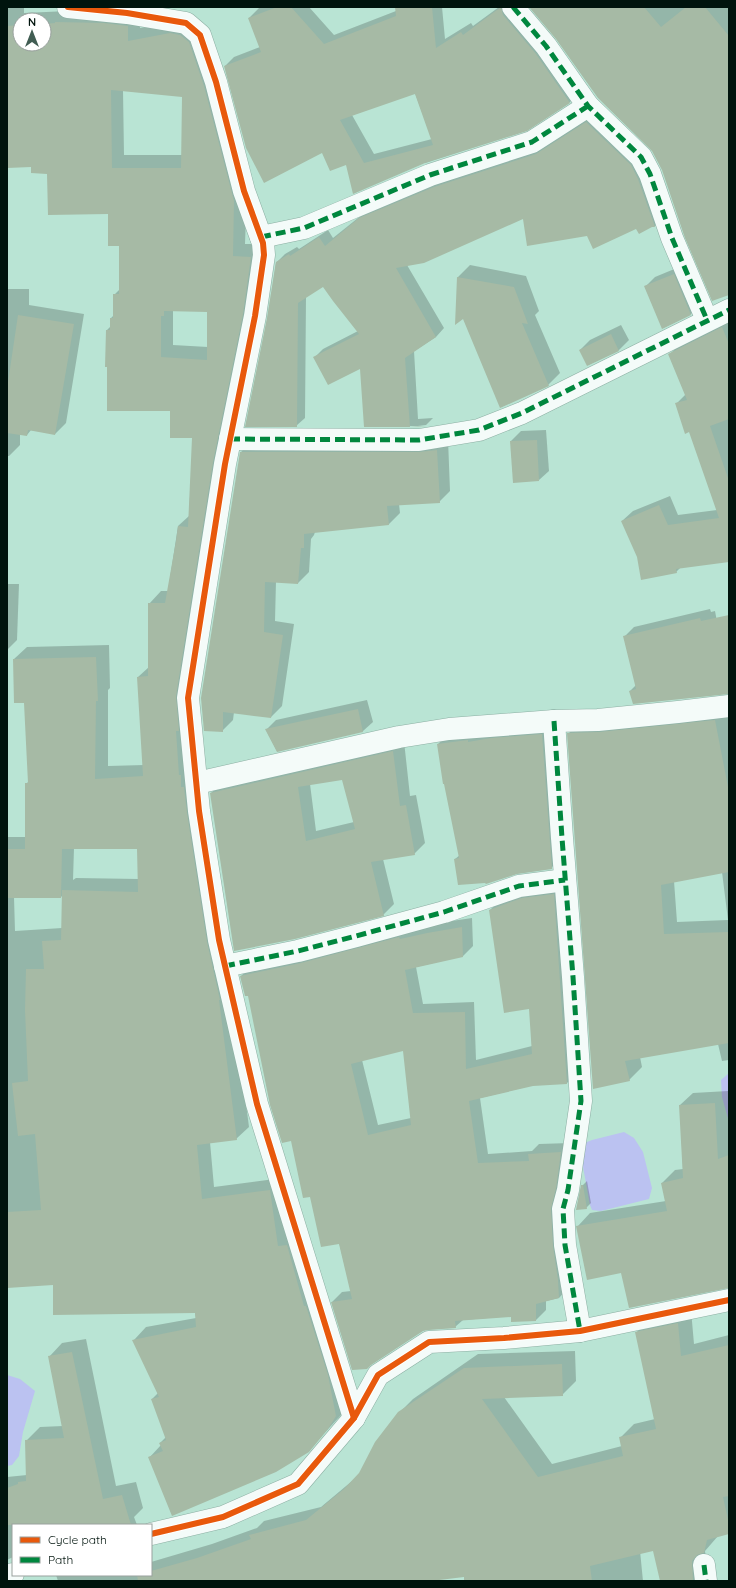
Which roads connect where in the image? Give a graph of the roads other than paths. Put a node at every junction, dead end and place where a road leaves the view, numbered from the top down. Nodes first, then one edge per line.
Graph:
1 (68, 7) edge
2 (513, 7) edge
3 (588, 106) junction
4 (261, 237) junction
5 (729, 310) edge
6 (707, 320) junction
7 (230, 439) junction
8 (729, 706) edge
9 (554, 721) junction
10 (197, 783) junction
11 (565, 880) junction
12 (225, 966) junction
13 (729, 1300) edge
14 (580, 1331) junction
15 (354, 1418) junction
16 (152, 1534) edge

1 - 4 street
2 - 3 street
3 - 4 street
3 - 6 street
4 - 7 street
5 - 6 street
6 - 7 street
7 - 10 street
8 - 9 street
9 - 10 street
9 - 11 street
10 - 12 street
11 - 12 street
11 - 14 street
12 - 15 street
13 - 14 street
14 - 15 street
15 - 16 street

